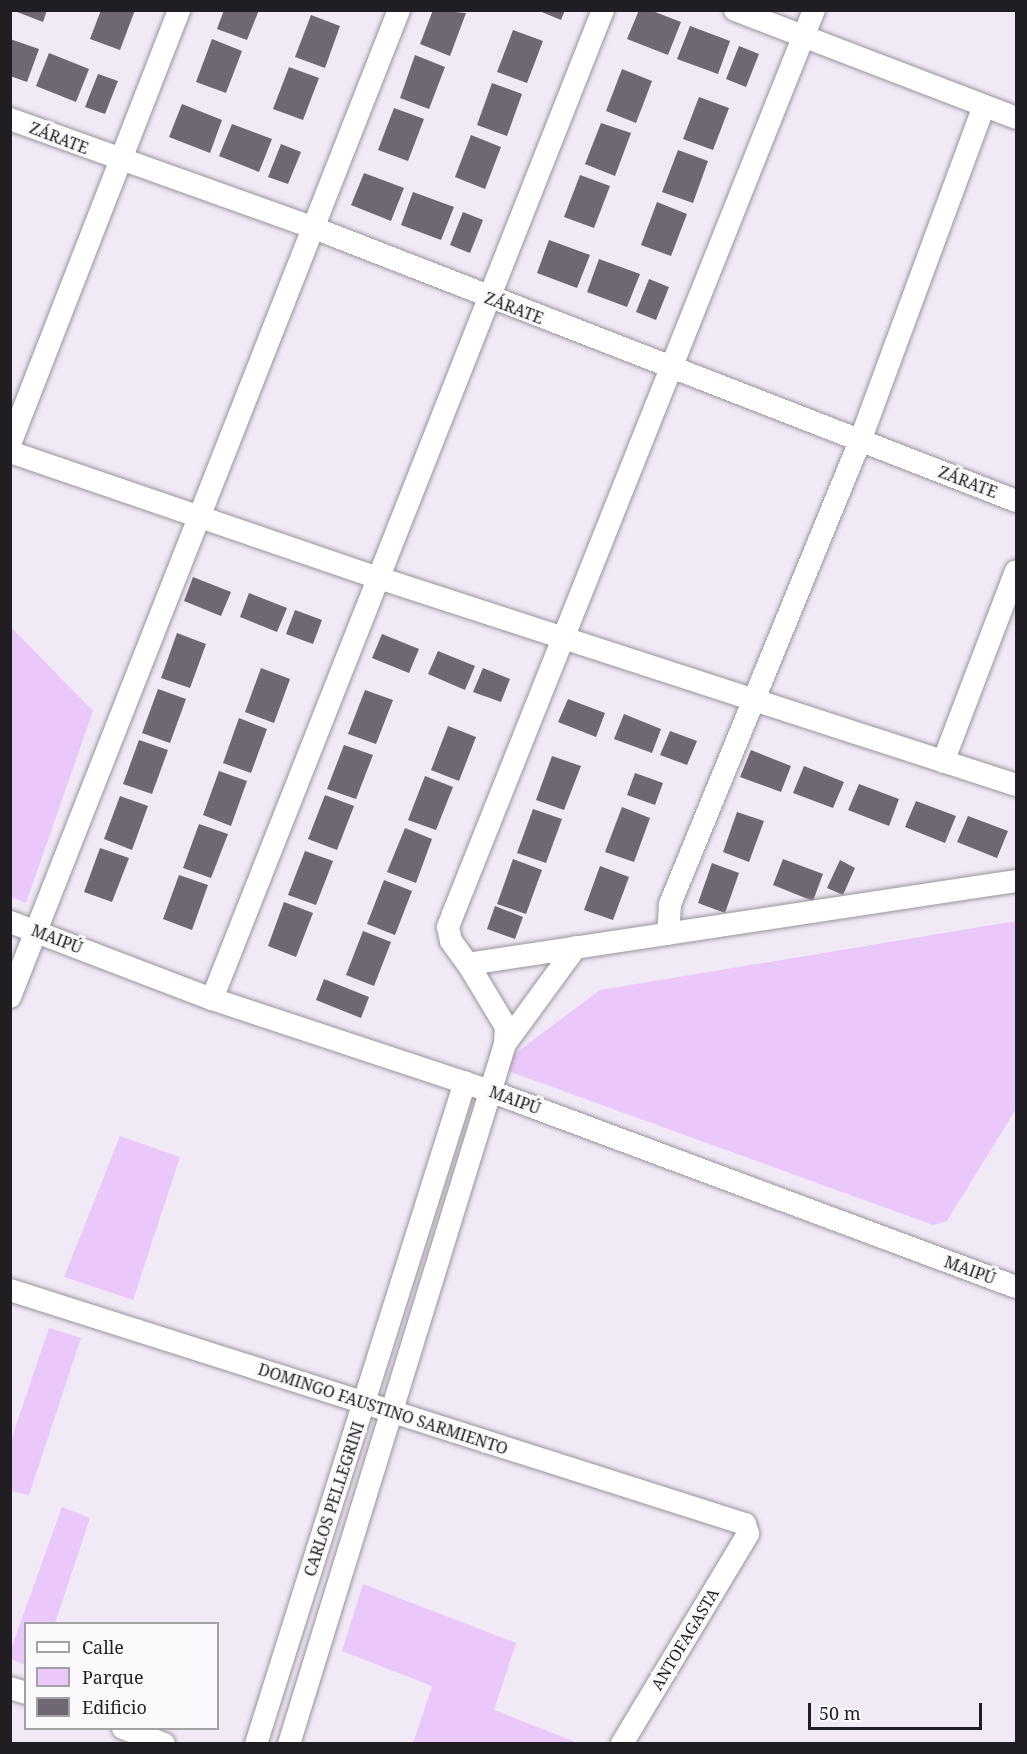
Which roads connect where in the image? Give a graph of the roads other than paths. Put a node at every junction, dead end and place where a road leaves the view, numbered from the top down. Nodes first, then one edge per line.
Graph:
1 (179, 10) edge
2 (399, 10) edge
3 (603, 10) edge
4 (735, 10) edge
5 (814, 10) edge
6 (804, 35) junction
7 (984, 106) junction
8 (1017, 118) edge
9 (10, 119) edge
10 (119, 161) junction
11 (314, 228) junction
12 (489, 299) junction
13 (674, 368) junction
14 (860, 441) junction
15 (10, 444) edge
16 (10, 452) edge
17 (1017, 501) edge
18 (197, 517) junction
19 (1017, 571) edge
20 (379, 578) junction
21 (566, 638) junction
22 (755, 702) junction
23 (943, 762) junction
24 (1017, 786) edge
25 (1017, 881) edge
26 (10, 922) edge
27 (35, 930) junction
28 (668, 934) junction
29 (576, 947) junction
30 (468, 964) junction
31 (10, 997) edge
32 (212, 999) junction
33 (505, 1044) junction
34 (465, 1083) junction
35 (490, 1091) junction
36 (1017, 1287) edge
37 (10, 1290) edge
38 (365, 1404) junction
39 (390, 1413) junction
40 (748, 1534) joint
41 (128, 1730) edge
42 (164, 1743) edge
43 (256, 1743) edge
44 (289, 1743) edge
45 (622, 1743) edge

1 - 10 street
2 - 11 street
3 - 12 street
4 - 6 street
5 - 6 street
6 - 7 street
6 - 13 street
7 - 8 street
7 - 14 street
9 - 10 street, ZÁRATE
10 - 11 street, ZÁRATE
10 - 15 street
11 - 12 street, ZÁRATE
11 - 18 street
12 - 13 street, ZÁRATE
12 - 20 street
13 - 14 street, ZÁRATE
13 - 21 street
14 - 17 street, ZÁRATE
14 - 22 street
16 - 18 street
18 - 20 street
18 - 27 street
19 - 23 street
20 - 21 street
20 - 32 street
21 - 22 street
21 - 30 street
22 - 23 street
22 - 28 street
23 - 24 street
25 - 28 street
26 - 27 street, MAIPÚ
27 - 31 street
27 - 32 street, MAIPÚ
28 - 29 street
29 - 30 street
29 - 33 street
30 - 33 street
32 - 34 street, MAIPÚ
33 - 35 street, CARLOS PELLEGRINI
34 - 35 street, MAIPÚ
34 - 38 street, CARLOS PELLEGRINI
35 - 36 street, MAIPÚ
35 - 39 street, CARLOS PELLEGRINI
37 - 38 street, DOMINGO FAUSTINO SARMIENTO
38 - 39 street, DOMINGO FAUSTINO SARMIENTO
38 - 43 street, CARLOS PELLEGRINI
39 - 40 street, DOMINGO FAUSTINO SARMIENTO
39 - 44 street, CARLOS PELLEGRINI
40 - 45 street, ANTOFAGASTA
41 - 42 street

